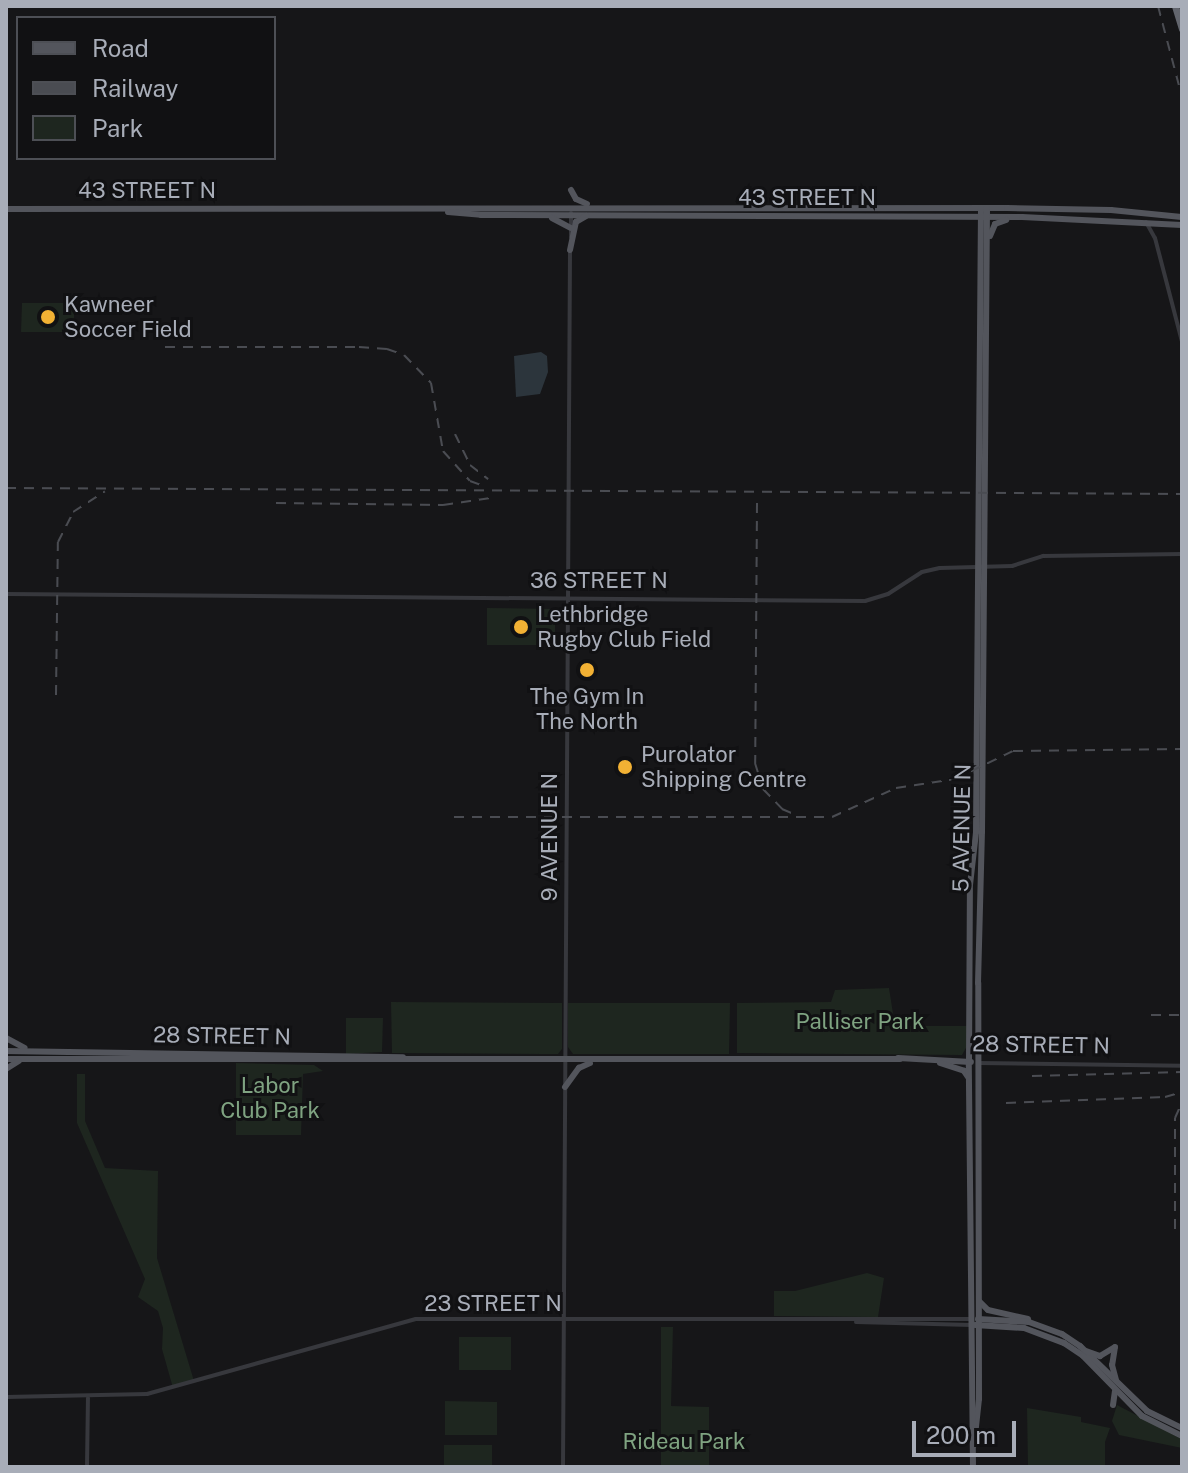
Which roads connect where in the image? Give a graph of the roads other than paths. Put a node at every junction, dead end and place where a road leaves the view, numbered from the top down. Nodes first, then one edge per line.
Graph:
1 (1175, 6) edge
2 (1182, 29) edge
3 (571, 190) dead end
4 (571, 206) junction
5 (599, 206) junction
6 (640, 207) junction
7 (855, 208) junction
8 (6, 209) edge
9 (433, 210) junction
10 (985, 212) junction
11 (508, 215) junction
12 (541, 215) junction
13 (571, 215) junction
14 (592, 215) junction
15 (791, 216) junction
16 (959, 217) junction
17 (1022, 217) junction
18 (1182, 217) edge
19 (1145, 222) junction
20 (1162, 224) junction
21 (1182, 225) edge
22 (571, 228) junction
23 (1155, 238) junction
24 (987, 243) junction
25 (981, 249) junction
26 (570, 250) junction
27 (1182, 342) edge
28 (1182, 554) edge
29 (980, 567) junction
30 (6, 594) edge
31 (567, 597) junction
32 (6, 1038) edge
33 (37, 1051) junction
34 (69, 1051) junction
35 (6, 1055) edge
36 (30, 1059) junction
37 (439, 1059) junction
38 (925, 1059) junction
39 (566, 1061) junction
40 (595, 1061) junction
41 (969, 1062) junction
42 (978, 1063) junction
43 (1182, 1066) edge
44 (6, 1069) edge
45 (969, 1083) junction
46 (565, 1087) junction
47 (979, 1299) junction
48 (564, 1320) junction
49 (976, 1322) junction
50 (997, 1325) junction
51 (1043, 1326) junction
52 (979, 1350) junction
53 (1084, 1351) junction
54 (1116, 1387) junction
55 (6, 1397) edge
56 (88, 1398) junction
57 (1126, 1401) junction
58 (1182, 1428) edge
59 (1182, 1436) edge
60 (973, 1448) junction
61 (87, 1467) edge
62 (563, 1467) edge
63 (973, 1467) edge

1 - 2 highway
3 - 5 main road
4 - 5 main road, 43 STREET N
4 - 9 main road, 43 STREET N
4 - 11 main road
4 - 13 street, 9 AVENUE N
5 - 6 main road, 43 STREET N
6 - 7 main road, 43 STREET N
6 - 13 main road
7 - 10 main road, 43 STREET N
7 - 15 main road
8 - 9 main road, 43 STREET N
9 - 11 main road, 43 STREET N
10 - 16 main road, 43 STREET N
10 - 17 main road, 43 STREET N
10 - 18 main road, 43 STREET N
10 - 24 main road, 5 AVENUE N
10 - 25 main road, 5 AVENUE N
11 - 12 main road, 43 STREET N
12 - 13 main road, 43 STREET N
12 - 22 main road
13 - 14 main road, 43 STREET N
13 - 22 street, 9 AVENUE N
14 - 15 main road, 43 STREET N
14 - 26 main road
15 - 16 main road, 43 STREET N
16 - 25 main road
17 - 19 main road, 43 STREET N
17 - 24 main road
19 - 20 main road, 43 STREET N
19 - 23 street
20 - 21 main road, 43 STREET N
20 - 23 street
22 - 26 street, 9 AVENUE N
23 - 27 street
24 - 29 main road, 5 AVENUE N
25 - 29 main road, 5 AVENUE N
26 - 31 street, 9 AVENUE N
28 - 29 street, 36 STREET N
29 - 31 street, 36 STREET N
29 - 41 main road, 5 AVENUE N
29 - 42 main road, 5 AVENUE N
30 - 31 street, 36 STREET N
31 - 39 street, 9 AVENUE N
32 - 33 main road
33 - 34 main road, 28 STREET N
33 - 35 main road, 28 STREET N
34 - 35 main road
34 - 37 main road, 28 STREET N
35 - 36 main road, 28 STREET N
36 - 37 main road, 28 STREET N
36 - 44 main road
37 - 39 main road, 28 STREET N
38 - 40 main road, 28 STREET N
38 - 41 main road, 28 STREET N
38 - 45 main road
39 - 40 main road, 28 STREET N
39 - 46 street, 9 AVENUE N
40 - 46 main road
41 - 42 main road, 28 STREET N
41 - 45 main road, 5 AVENUE N
42 - 43 street, 28 STREET N
42 - 47 main road, 5 AVENUE N
45 - 49 main road, 5 AVENUE N
46 - 48 street, 9 AVENUE N
47 - 49 main road, 5 AVENUE N
47 - 51 main road
48 - 49 street, 23 STREET N
48 - 56 street, 23 STREET N
48 - 62 street, 9 AVENUE N
49 - 50 main road
49 - 51 main road
49 - 52 main road, 5 AVENUE N
49 - 60 main road, 5 AVENUE N
50 - 52 main road
50 - 54 main road
51 - 53 main road
52 - 60 main road, 5 AVENUE N
53 - 54 main road
53 - 54 main road
54 - 57 main road
54 - 57 main road
54 - 58 main road
55 - 56 street, 23 STREET N
56 - 61 street
57 - 59 main road
60 - 63 main road, 5 AVENUE N

